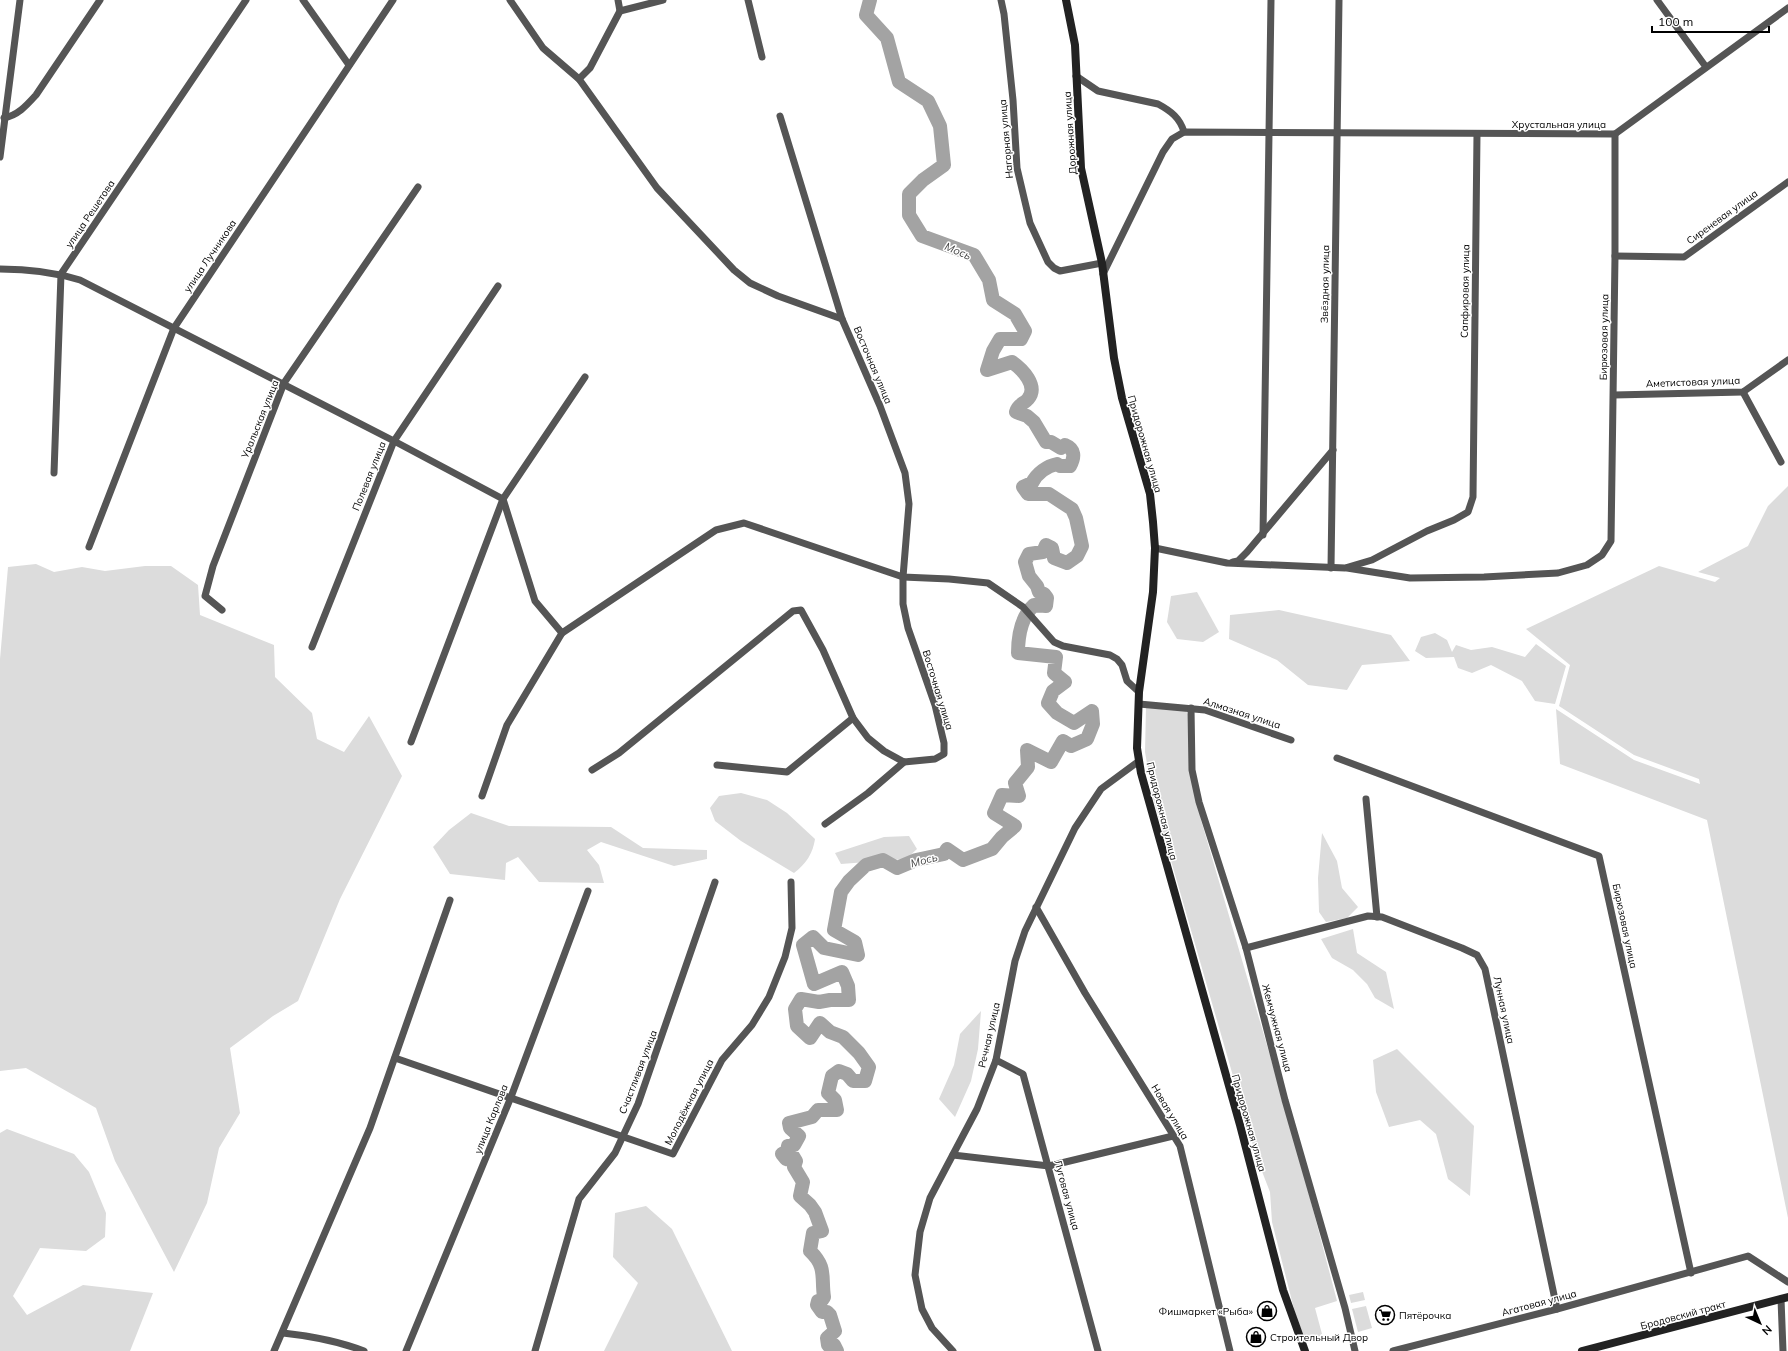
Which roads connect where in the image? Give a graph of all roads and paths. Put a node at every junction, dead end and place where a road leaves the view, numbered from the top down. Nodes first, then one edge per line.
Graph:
1 (20, 0) edge
2 (100, 0) edge
3 (246, 0) edge
4 (303, 0) edge
5 (393, 0) edge
6 (510, 0) edge
7 (618, 0) edge
8 (663, 0) edge
9 (748, 0) edge
10 (1000, 0) edge
11 (1066, 0) edge
12 (1271, 0) edge
13 (1339, 0) edge
14 (1657, 0) edge
15 (1788, 8) edge
16 (620, 11) junction
17 (762, 57) dead end
18 (349, 65) junction
19 (1706, 68) junction
20 (1076, 76) junction
21 (579, 79) junction
22 (780, 116) dead end
23 (4, 118) junction
24 (1184, 132) junction
25 (1269, 132) junction
26 (1337, 132) junction
27 (1477, 134) junction
28 (1615, 134) junction
29 (0, 157) edge
30 (1788, 182) edge
31 (418, 187) dead end
32 (1615, 256) junction
33 (1102, 263) junction
34 (0, 269) edge
35 (61, 274) junction
36 (1103, 274) junction
37 (498, 286) dead end
38 (842, 319) junction
39 (174, 328) junction
40 (1788, 360) edge
41 (585, 377) dead end
42 (284, 383) junction
43 (1744, 392) junction
44 (1614, 395) junction
45 (394, 441) junction
46 (1333, 450) junction
47 (1781, 462) dead end
48 (54, 473) dead end
49 (503, 500) junction
50 (1263, 534) junction
51 (89, 548) dead end
52 (1155, 548) junction
53 (1227, 563) junction
54 (1331, 568) junction
55 (1345, 568) junction
56 (903, 577) junction
57 (222, 610) dead end
58 (562, 633) junction
59 (312, 647) dead end
60 (1139, 692) junction
61 (1139, 704) junction
62 (1191, 708) junction
63 (853, 718) junction
64 (1291, 740) dead end
65 (412, 742) dead end
66 (1337, 758) dead end
67 (1139, 761) junction
68 (904, 762) junction
69 (717, 765) dead end
70 (592, 770) dead end
71 (482, 796) dead end
72 (1366, 800) dead end
73 (825, 824) dead end
74 (715, 882) dead end
75 (791, 882) dead end
76 (588, 891) dead end
77 (450, 900) dead end
78 (1036, 907) junction
79 (1377, 917) junction
80 (1246, 948) junction
81 (395, 1058) junction
82 (996, 1060) junction
83 (511, 1097) junction
84 (1173, 1136) junction
85 (622, 1137) junction
86 (953, 1155) junction
87 (1049, 1166) junction
88 (1691, 1273) junction
89 (1788, 1282) edge
90 (1785, 1298) edge
91 (1557, 1309) junction
92 (283, 1333) junction
93 (1599, 1349) edge
94 (274, 1351) edge
95 (364, 1351) edge
96 (406, 1351) edge
97 (535, 1351) edge
98 (953, 1351) edge
99 (1098, 1351) edge
100 (1230, 1351) edge
101 (1305, 1351) edge
102 (1355, 1351) edge
103 (1392, 1351) edge
104 (1582, 1351) edge
105 (1783, 1351) edge

1 - 23 street
2 - 23 street
3 - 35 street, улица Решетова
4 - 18 street
5 - 18 street, улица Лучникова
6 - 21 street
7 - 16 street
8 - 16 street
9 - 17 street
10 - 33 street, Нагорная улица
11 - 20 street, Дорожная улица
12 - 25 street
13 - 26 street, Звёздная улица
14 - 19 street
15 - 19 street, Хрустальная улица
16 - 21 street
18 - 39 street, улица Лучникова
19 - 28 street, Хрустальная улица
20 - 24 street
20 - 33 street, Дорожная улица
21 - 38 street
22 - 38 street, Восточная улица
23 - 29 street
24 - 25 street, Хрустальная улица
24 - 36 street
25 - 26 street, Хрустальная улица
25 - 50 street
26 - 27 street, Хрустальная улица
26 - 46 street, Звёздная улица
27 - 28 street, Хрустальная улица
27 - 55 street, Сапфировая улица
28 - 32 street, Бирюзовая улица
30 - 32 street, Сиреневая улица
31 - 42 street, Уральская улица
32 - 44 street, Бирюзовая улица
33 - 36 street, Придорожная улица
34 - 35 street
35 - 39 street
35 - 48 street
36 - 52 street, Придорожная улица
37 - 45 street, Полевая улица
38 - 56 street, Восточная улица
39 - 42 street
39 - 51 street, улица Лучникова
40 - 43 street, Аметистовая улица
41 - 49 street
42 - 45 street
42 - 57 street, Уральская улица
43 - 44 street, Аметистовая улица
43 - 47 street
44 - 55 street, Бирюзовая улица
45 - 49 street
45 - 59 street, Полевая улица
46 - 50 street
46 - 54 street, Звёздная улица
49 - 58 street
49 - 65 street
50 - 53 street
52 - 53 street
52 - 60 street, Придорожная улица
53 - 54 street
54 - 55 street
56 - 58 street
56 - 60 street
56 - 68 street, Восточная улица
58 - 71 street
60 - 61 street, Придорожная улица
61 - 62 street, Алмазная улица
61 - 67 street, Придорожная улица
62 - 64 street, Алмазная улица
62 - 80 street, Жемчужная улица
63 - 68 street
63 - 69 street
63 - 70 street
66 - 88 street, Бирюзовая улица
67 - 78 street, Речная улица
67 - 101 street, Придорожная улица
68 - 73 street
72 - 79 street
74 - 85 street, Счастливая улица
75 - 85 street, Молодёжная улица
76 - 83 street, улица Карлова
77 - 81 street
78 - 82 street, Речная улица
78 - 84 street, Новая улица
79 - 80 street, Лунная улица
79 - 91 street, Лунная улица
80 - 102 street, Жемчужная улица
81 - 83 street, Молодёжная улица
81 - 92 street
82 - 86 street, Речная улица
82 - 87 street, Луговая улица
83 - 85 street, Молодёжная улица
83 - 96 street, улица Карлова
84 - 87 street
84 - 100 street, Новая улица
85 - 97 street, Счастливая улица
86 - 87 street
86 - 98 street, Речная улица
87 - 99 street, Луговая улица
88 - 89 street, Агатовая улица
88 - 91 street, Агатовая улица
90 - 93 street, Бродовский тракт
90 - 105 street
91 - 103 street, Агатовая улица
92 - 94 street
92 - 95 street
93 - 104 street, Бродовский тракт

